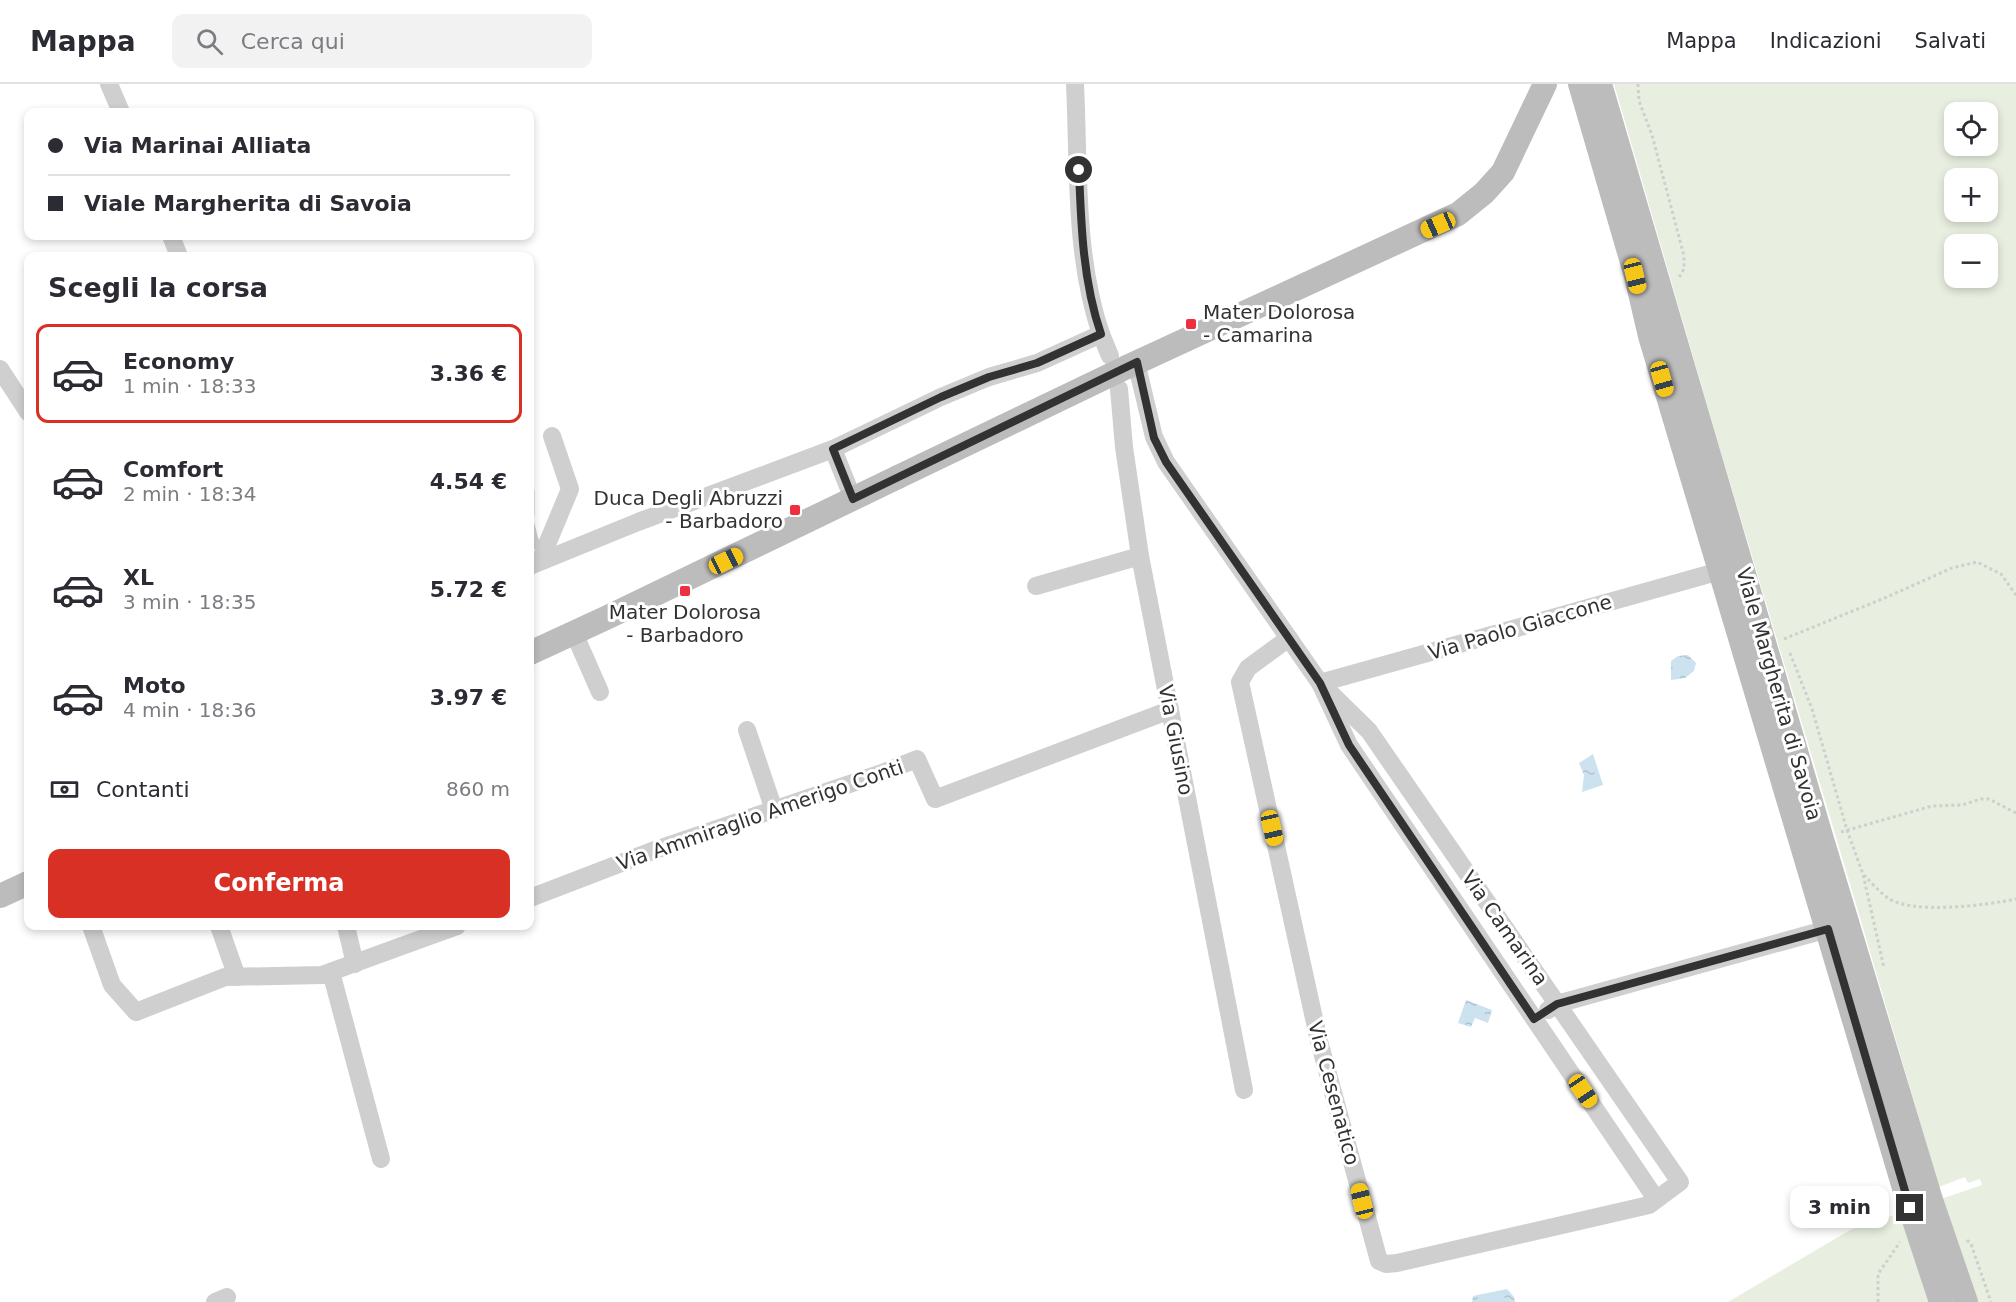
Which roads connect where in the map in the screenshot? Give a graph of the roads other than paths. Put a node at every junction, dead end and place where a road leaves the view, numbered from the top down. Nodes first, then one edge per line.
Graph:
1 (109, 84) edge
2 (1076, 84) edge
3 (1580, 84) edge
4 (1600, 84) edge
5 (1541, 94) edge
6 (119, 108) edge
7 (1101, 334) junction
8 (0, 369) edge
9 (1123, 369) junction
10 (24, 406) edge
11 (552, 436) dead end
12 (833, 449) junction
13 (853, 499) junction
14 (534, 540) edge
15 (1140, 556) junction
16 (539, 560) edge
17 (1720, 571) junction
18 (1036, 586) dead end
19 (574, 633) junction
20 (1289, 638) junction
21 (534, 651) edge
22 (1320, 683) junction
23 (600, 692) dead end
24 (1170, 710) junction
25 (747, 730) dead end
26 (774, 810) junction
27 (24, 885) edge
28 (0, 896) edge
29 (534, 896) edge
30 (1828, 929) junction
31 (92, 930) edge
32 (226, 930) edge
33 (347, 930) edge
34 (446, 930) edge
35 (355, 964) junction
36 (326, 974) junction
37 (237, 977) junction
38 (1557, 1004) junction
39 (1534, 1019) junction
40 (1244, 1090) dead end
41 (381, 1159) dead end
42 (1680, 1182) joint
43 (1656, 1199) junction
44 (1941, 1302) edge
45 (1966, 1302) edge

1 - 6 street
2 - 7 street, Via Giusino
3 - 17 street, Viale Margherita di Savoia
4 - 45 street, Viale Margherita di Savoia
5 - 9 street
7 - 9 street, Via Giusino
7 - 12 street
8 - 10 street
9 - 13 street, bridge
9 - 15 street, Via Giusino
9 - 20 street, Via Camarina
11 - 16 street
12 - 13 street
12 - 16 street
13 - 19 street
14 - 16 lane
15 - 18 street
15 - 24 street, Via Giusino
17 - 22 street, Via Paolo Giaccone
17 - 30 street, Viale Margherita di Savoia
19 - 21 street
19 - 23 street
20 - 22 street, Via Camarina
20 - 43 street, Via Cesenatico
22 - 38 street, Via Camarina
22 - 39 street, Via Camarina
24 - 26 street, Via Ammiraglio Amerigo Conti
24 - 40 street, Via Giusino
25 - 26 street
26 - 29 street, Via Ammiraglio Amerigo Conti
27 - 28 street
30 - 38 street
30 - 44 street, Viale Margherita di Savoia
31 - 37 street
32 - 37 street
33 - 35 street
34 - 35 street
35 - 36 street
36 - 37 street
36 - 41 street
38 - 39 street
38 - 42 street, Via Camarina
39 - 43 street, Via Camarina
42 - 43 street, Via Cesenatico

